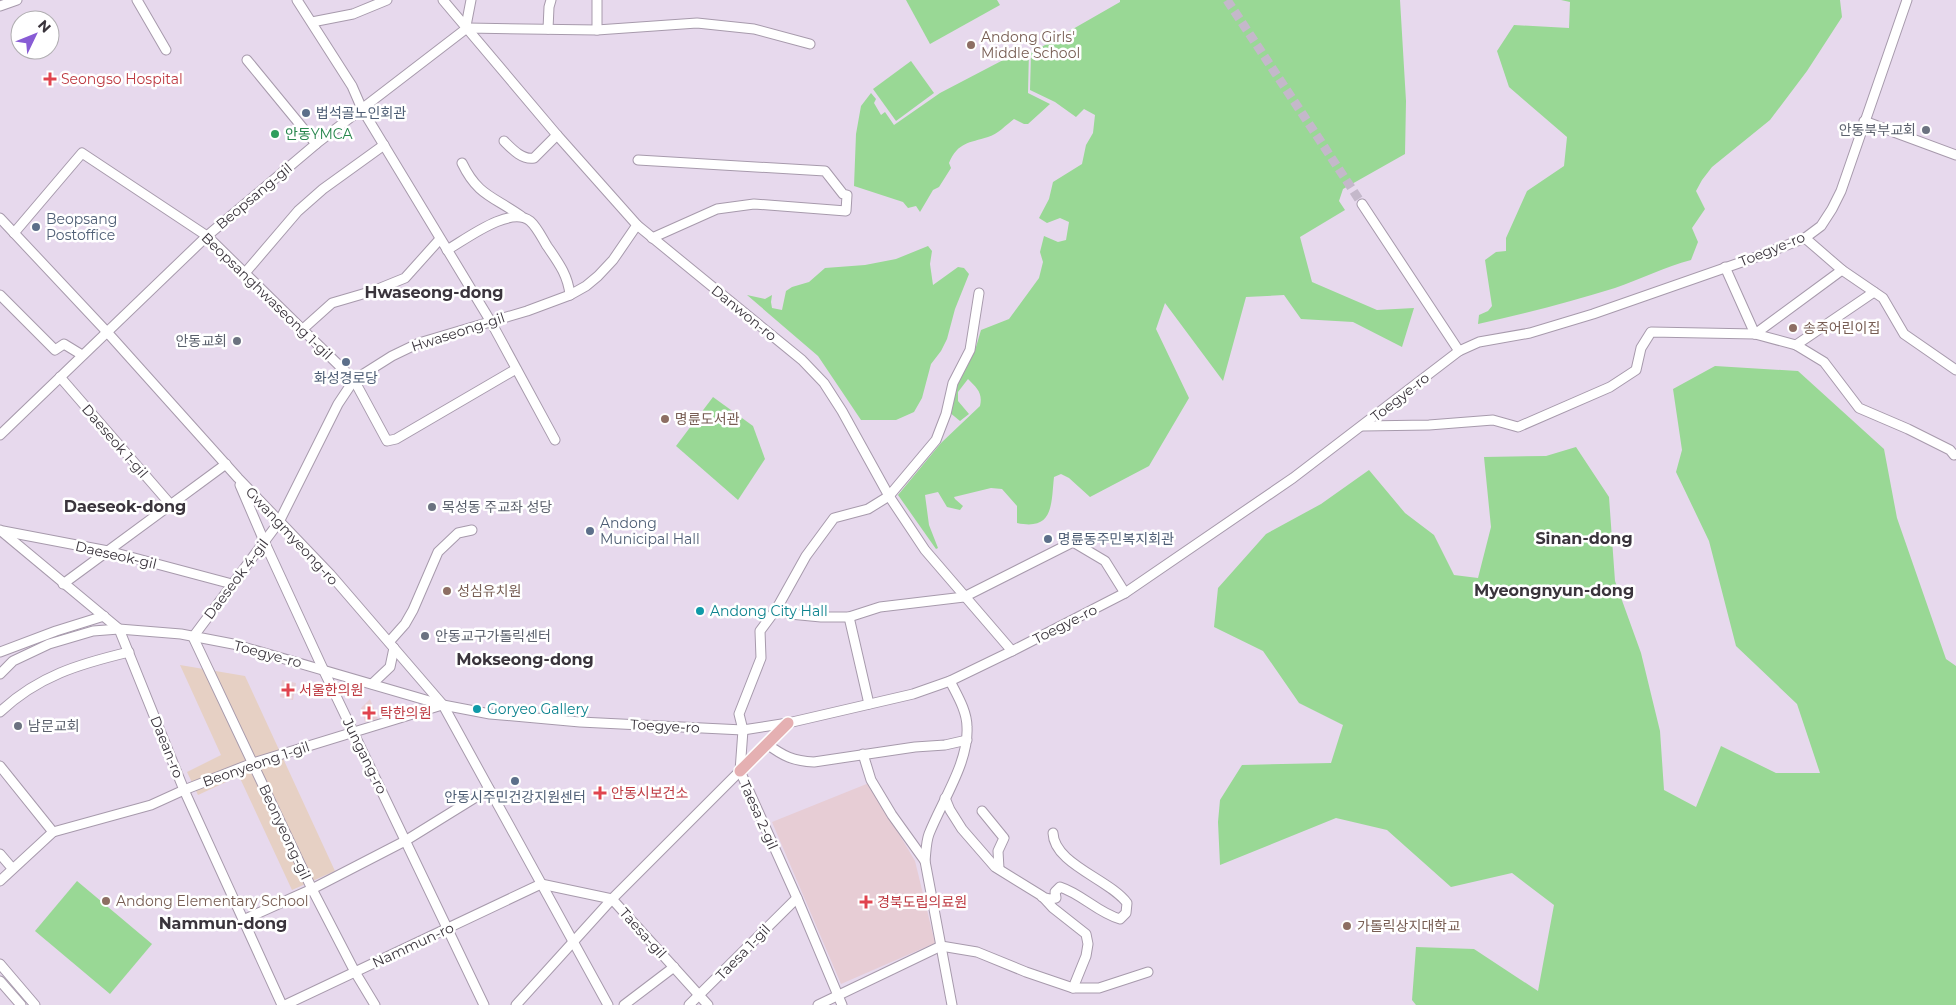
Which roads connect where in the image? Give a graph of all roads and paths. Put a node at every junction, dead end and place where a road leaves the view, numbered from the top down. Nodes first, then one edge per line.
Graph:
1 (17, 0) edge
2 (137, 0) edge
3 (297, 0) edge
4 (387, 0) edge
5 (444, 0) edge
6 (471, 0) edge
7 (551, 0) edge
8 (597, 0) edge
9 (1907, 0) edge
10 (0, 6) edge
11 (312, 22) junction
12 (466, 27) junction
13 (548, 29) junction
14 (597, 30) junction
15 (810, 44) dead end
16 (166, 50) dead end
17 (247, 60) dead end
18 (362, 109) junction
19 (1864, 121) junction
20 (557, 135) junction
21 (504, 141) dead end
22 (316, 144) junction
23 (384, 145) junction
24 (1956, 155) edge
25 (638, 160) dead end
26 (462, 162) dead end
27 (1362, 204) tunnel mouth
28 (523, 217) junction
29 (0, 218) edge
30 (637, 225) junction
31 (14, 233) junction
32 (207, 236) junction
33 (652, 238) junction
34 (1804, 238) junction
35 (440, 239) junction
36 (447, 250) junction
37 (1725, 268) junction
38 (1842, 270) junction
39 (245, 273) junction
40 (1874, 292) junction
41 (979, 293) dead end
42 (0, 294) edge
43 (570, 295) junction
44 (491, 322) junction
45 (303, 329) junction
46 (107, 332) junction
47 (1756, 334) junction
48 (1796, 345) junction
49 (1459, 351) junction
50 (82, 356) junction
51 (516, 369) junction
52 (1956, 370) edge
53 (60, 377) junction
54 (354, 380) junction
55 (1363, 426) junction
56 (0, 435) edge
57 (555, 440) dead end
58 (1954, 455) dead end
59 (226, 464) junction
60 (238, 478) junction
61 (889, 496) junction
62 (171, 505) junction
63 (279, 522) junction
64 (0, 530) edge
65 (472, 530) dead end
66 (264, 541) junction
67 (108, 551) junction
68 (64, 584) junction
69 (232, 584) junction
70 (1125, 593) junction
71 (964, 597) junction
72 (777, 608) junction
73 (104, 616) junction
74 (850, 617) junction
75 (119, 629) junction
76 (193, 637) junction
77 (392, 645) junction
78 (0, 652) edge
79 (129, 652) junction
80 (1012, 652) junction
81 (323, 669) junction
82 (0, 674) edge
83 (950, 681) junction
84 (372, 684) junction
85 (869, 704) junction
86 (443, 705) junction
87 (0, 712) edge
88 (788, 723) junction
89 (743, 730) junction
90 (353, 731) junction
91 (967, 740) junction
92 (767, 744) junction
93 (864, 754) junction
94 (253, 763) junction
95 (0, 766) edge
96 (740, 771) junction
97 (489, 789) junction
98 (184, 790) junction
99 (945, 798) junction
100 (982, 811) dead end
101 (53, 832) junction
102 (1053, 833) dead end
103 (406, 841) junction
104 (0, 854) edge
105 (925, 861) junction
106 (12, 868) junction
107 (999, 869) junction
108 (0, 881) edge
109 (541, 884) junction
110 (312, 889) junction
111 (1042, 896) junction
112 (797, 898) junction
113 (612, 899) junction
114 (243, 920) junction
115 (447, 928) junction
116 (573, 942) junction
117 (941, 946) junction
118 (0, 964) edge
119 (674, 967) junction
120 (355, 972) junction
121 (1148, 972) dead end
122 (0, 981) edge
123 (1073, 988) junction
124 (700, 996) junction
125 (838, 996) junction
126 (21, 1005) edge
127 (35, 1005) edge
128 (284, 1005) edge
129 (375, 1005) edge
130 (484, 1005) edge
131 (516, 1005) edge
132 (608, 1005) edge
133 (624, 1005) edge
134 (689, 1005) edge
135 (708, 1005) edge
136 (818, 1005) edge
137 (842, 1005) edge
138 (952, 1005) edge

1 - 10 street
2 - 16 street
3 - 11 street
4 - 11 street
5 - 12 street, Danwon-ro
6 - 12 street
7 - 13 street
8 - 14 street
9 - 19 street, Toegye-ro
11 - 18 street
12 - 13 street
12 - 18 street, Beopsang-gil
12 - 20 street, Danwon-ro
13 - 14 street
14 - 15 street
17 - 22 street
18 - 22 street, Beopsang-gil
18 - 23 street
19 - 24 street
19 - 34 street, Toegye-ro
20 - 21 street
20 - 30 street, Danwon-ro
22 - 32 street, Beopsang-gil
23 - 35 street
23 - 39 street
25 - 33 street
26 - 28 street
27 - 49 street
28 - 36 street
28 - 43 street
29 - 31 street, Gwangmyeong-ro
30 - 33 street, Danwon-ro
30 - 43 street, Hwaseong-gil
31 - 32 street, Beopsanghwaseong 1-gil
31 - 46 street, Gwangmyeong-ro
32 - 39 street, Beopsanghwaseong 1-gil
32 - 46 street, Beopsang-gil
33 - 61 street, Danwon-ro
34 - 37 street, Toegye-ro
34 - 38 street
35 - 36 street
35 - 45 street
36 - 44 street
37 - 47 street
37 - 49 street, Toegye-ro
38 - 40 street
38 - 47 street
39 - 45 street, Beopsanghwaseong 1-gil
40 - 48 street
40 - 52 street
41 - 61 street
42 - 50 street
43 - 44 street, Hwaseong-gil
44 - 51 street
44 - 54 street, Hwaseong-gil
45 - 54 street, Beopsanghwaseong 1-gil
46 - 50 street, Beopsang-gil
46 - 59 street, Gwangmyeong-ro
47 - 48 street
47 - 55 street
48 - 58 street
49 - 55 street, Toegye-ro
50 - 53 street, Beopsang-gil
51 - 54 street, Beopsanghwaseong 1-gil
51 - 57 street
53 - 56 street, Beopsang-gil
53 - 62 street, Daeseok 1-gil
54 - 63 street, Hwaseong-gil
55 - 70 street, Toegye-ro
59 - 60 street, Gwangmyeong-ro
59 - 62 street
60 - 63 street, Gwangmyeong-ro
60 - 66 street, Jungang-ro
61 - 71 street, Danwon-ro
61 - 72 street
62 - 67 street
63 - 66 street, Daeseok 4-gil
63 - 77 street, Gwangmyeong-ro
64 - 67 street, Daeseok-gil
64 - 68 street, Daean-ro
65 - 77 street
66 - 69 street, Daeseok 4-gil
66 - 81 street, Jungang-ro
67 - 68 street
67 - 69 street, Daeseok-gil
68 - 73 street, Daean-ro
69 - 76 street, Daeseok 4-gil
70 - 71 street
70 - 80 street, Toegye-ro
71 - 74 street
71 - 80 street, Danwon-ro
72 - 74 street
72 - 89 street
73 - 75 street, Daean-ro
73 - 78 street
74 - 85 street
75 - 76 street, Toegye-ro
75 - 79 street, Daean-ro
75 - 82 street, Toegye-ro
76 - 81 street, Toegye-ro
76 - 94 street, Beonyeong-gil
77 - 84 street
77 - 86 street, Gwangmyeong-ro
79 - 87 street
79 - 98 street, Daean-ro
80 - 83 street, Toegye-ro
81 - 84 street, Toegye-ro
81 - 90 street, Jungang-ro
83 - 85 street, Toegye-ro
83 - 91 street
84 - 86 street, Toegye-ro
85 - 88 street, Toegye-ro
86 - 89 street, Toegye-ro
86 - 90 street, Beonyeong 1-gil
86 - 97 street, Gwangmyeong-ro
88 - 89 street, Toegye-ro
88 - 92 main road
89 - 96 street
90 - 94 street, Beonyeong 1-gil
90 - 103 street, Jungang-ro
91 - 93 street
91 - 99 street
92 - 93 street
92 - 96 main road
93 - 105 street
94 - 98 street, Beonyeong 1-gil
94 - 110 street, Beonyeong-gil
95 - 101 street
96 - 112 street, Taesa 2-gil
96 - 113 street, Taesa 2-gil
97 - 103 street
97 - 109 street, Gwangmyeong-ro
98 - 101 street, Beonyeong 1-gil
98 - 114 street, Daean-ro
99 - 105 street
99 - 107 street
100 - 107 street
101 - 106 street, Beonyeong 1-gil
102 - 111 street
103 - 110 street
103 - 115 street, Jungang-ro
104 - 106 street
105 - 117 street
106 - 108 street, Beonyeong 1-gil
107 - 111 street
109 - 113 street
109 - 115 street, Nammun-ro
109 - 116 street, Gwangmyeong-ro
110 - 114 street
110 - 120 street, Beonyeong-gil
111 - 123 street
112 - 124 street, Taesa 1-gil
112 - 125 street, Taesa 2-gil
113 - 116 street, Taesa 2-gil
113 - 119 street, Taesa-gil
114 - 128 street, Daean-ro
115 - 120 street, Nammun-ro
115 - 130 street, Jungang-ro
116 - 131 street, Taesa 2-gil
116 - 132 street, Gwangmyeong-ro
117 - 123 street
117 - 125 street
117 - 138 street
118 - 127 street
119 - 124 street, Taesa-gil
119 - 133 street, Taesa-gil
120 - 128 street, Nammun-ro
120 - 129 street, Beonyeong-gil
121 - 123 street
122 - 126 street
124 - 134 street, Taesa 1-gil
124 - 135 street, Taesa-gil
125 - 136 street
125 - 137 street, Taesa 2-gil

